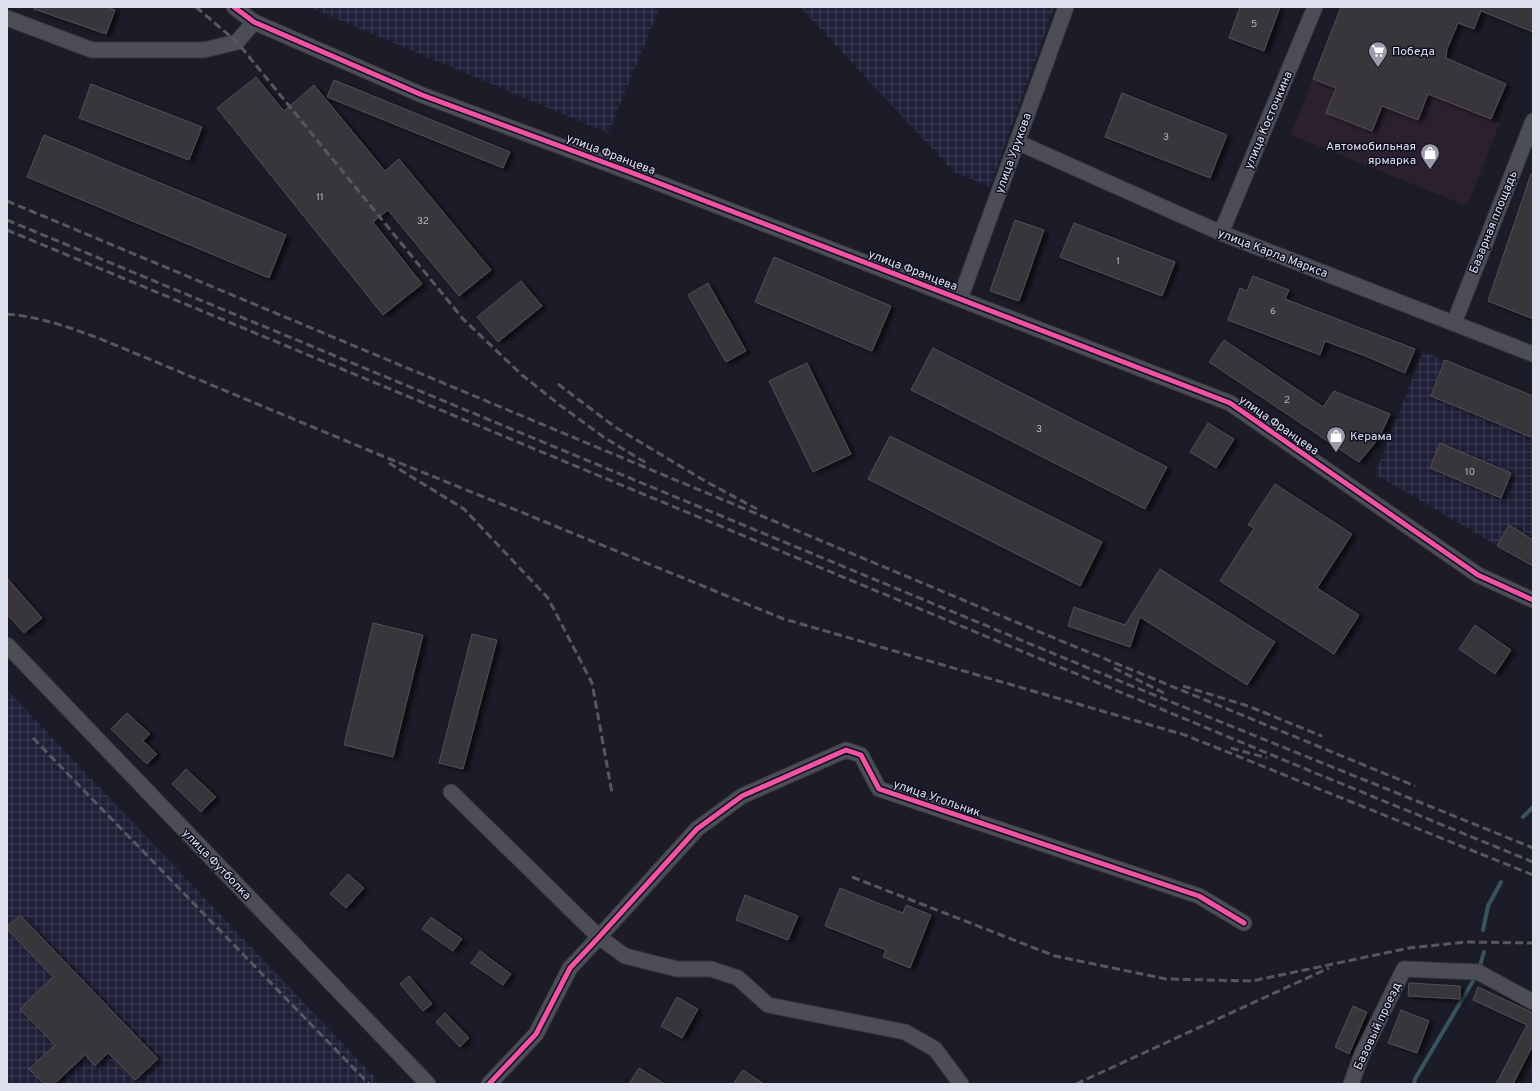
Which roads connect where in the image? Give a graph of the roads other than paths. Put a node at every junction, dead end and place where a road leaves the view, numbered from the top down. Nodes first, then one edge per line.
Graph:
1 (234, 7) edge
2 (1066, 7) edge
3 (1315, 7) edge
4 (7, 18) edge
5 (254, 22) junction
6 (1533, 121) edge
7 (1017, 142) junction
8 (1221, 233) junction
9 (960, 299) junction
10 (1454, 324) junction
11 (1533, 354) edge
12 (1533, 600) edge
13 (7, 645) edge
14 (451, 792) dead end
15 (1244, 923) dead end
16 (599, 938) junction
17 (1533, 1002) edge
18 (428, 1084) edge
19 (489, 1084) edge
20 (962, 1084) edge
21 (1351, 1084) edge

1 - 5 street, улица Францева
2 - 7 street, улица Урукова
3 - 8 street, улица Косточкина
4 - 5 street
5 - 9 street, улица Францева
6 - 10 street, Базарная площадь
7 - 8 street, улица Карла Маркса
7 - 9 street, улица Урукова
8 - 10 street, улица Карла Маркса
9 - 12 street, улица Францева
10 - 11 street, улица Карла Маркса
13 - 18 street, улица Футболка
14 - 16 street
15 - 16 street, улица Угольник
16 - 19 street, улица Угольник
16 - 20 street
17 - 21 street, Базовый проезд

